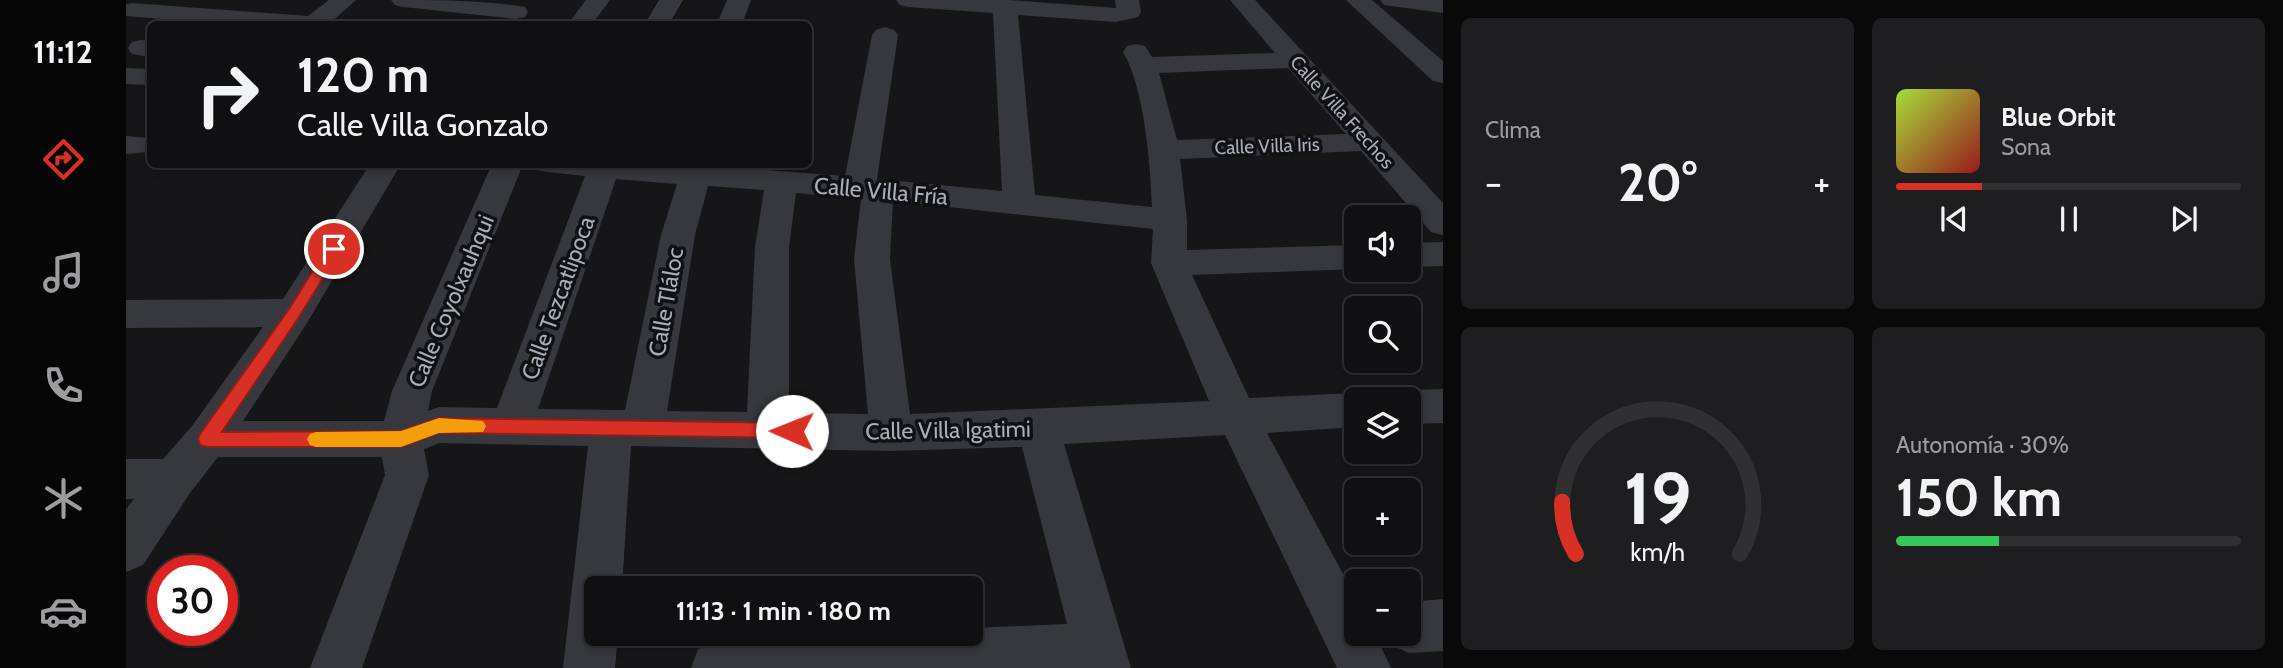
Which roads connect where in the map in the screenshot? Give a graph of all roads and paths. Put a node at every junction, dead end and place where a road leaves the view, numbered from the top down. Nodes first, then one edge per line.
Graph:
1 (344, 0) edge
2 (403, 0) edge
3 (598, 0) edge
4 (671, 0) edge
5 (739, 0) edge
6 (908, 0) edge
7 (1127, 0) edge
8 (1242, 0) edge
9 (1358, 0) edge
10 (1392, 0) edge
11 (1443, 6) edge
12 (1005, 7) junction
13 (134, 8) edge
14 (516, 12) edge
15 (280, 21) edge
16 (318, 21) edge
17 (582, 21) edge
18 (659, 21) edge
19 (731, 21) edge
20 (885, 35) dead end
21 (1294, 60) junction
22 (1437, 63) edge
23 (126, 76) edge
24 (147, 77) edge
25 (1370, 142) junction
26 (1164, 150) junction
27 (384, 168) edge
28 (506, 168) edge
29 (574, 168) edge
30 (624, 168) edge
31 (673, 170) edge
32 (762, 176) edge
33 (868, 189) junction
34 (1019, 203) junction
35 (1170, 220) junction
36 (1443, 224) edge
37 (1443, 254) edge
38 (1421, 255) edge
39 (1344, 257) edge
40 (1169, 263) junction
41 (294, 313) junction
42 (126, 314) edge
43 (1443, 406) edge
44 (1421, 407) edge
45 (1344, 410) edge
46 (1236, 415) junction
47 (511, 427) junction
48 (1038, 428) junction
49 (627, 430) junction
50 (768, 430) junction
51 (891, 433) junction
52 (207, 439) junction
53 (401, 439) junction
54 (126, 479) edge
55 (174, 479) junction
56 (126, 549) edge
57 (599, 576) edge
58 (1344, 621) edge
59 (1443, 625) edge
60 (1421, 626) edge
61 (591, 646) edge
62 (1101, 658) edge
63 (336, 668) edge
64 (589, 668) edge
65 (717, 668) edge

1 - 16 street
2 - 14 street
3 - 17 street
4 - 18 street
5 - 19 street
6 - 12 street
7 - 12 street
8 - 21 street, Calle Villa Frechos
9 - 22 street
10 - 11 street
12 - 34 street
13 - 15 street
20 - 33 street
21 - 25 street, Calle Villa Frechos
21 - 26 street
23 - 24 street
25 - 26 street, Calle Villa Iris
25 - 36 street, Calle Villa Frechos
26 - 35 street
27 - 41 street
28 - 53 street, Calle Coyolxauhqui
29 - 47 street, Calle Tezcatlipoca
30 - 31 street, Calle Villa Fría
31 - 32 street, Calle Villa Fría
31 - 49 street, Calle Tláloc
32 - 33 street, Calle Villa Fría
32 - 50 street
33 - 34 street, Calle Villa Fría
33 - 51 street
34 - 35 street, Calle Villa Fría
35 - 40 street
37 - 38 street
39 - 40 street
40 - 46 street
41 - 42 street
41 - 52 street
43 - 44 street
45 - 46 street, Calle Villa Igatimi
46 - 48 street, Calle Villa Igatimi
46 - 58 street
47 - 49 street, Calle Villa Igatimi
47 - 53 street, Calle Villa Igatimi
48 - 51 street, Calle Villa Igatimi
48 - 62 street
49 - 50 street, Calle Villa Igatimi
49 - 57 street, Calle Tláloc
50 - 51 street, Calle Villa Igatimi
52 - 53 street, Calle Villa Igatimi
52 - 55 street
53 - 63 street
54 - 55 street
55 - 56 street
59 - 60 street
61 - 64 street, Calle Tláloc
62 - 65 street

